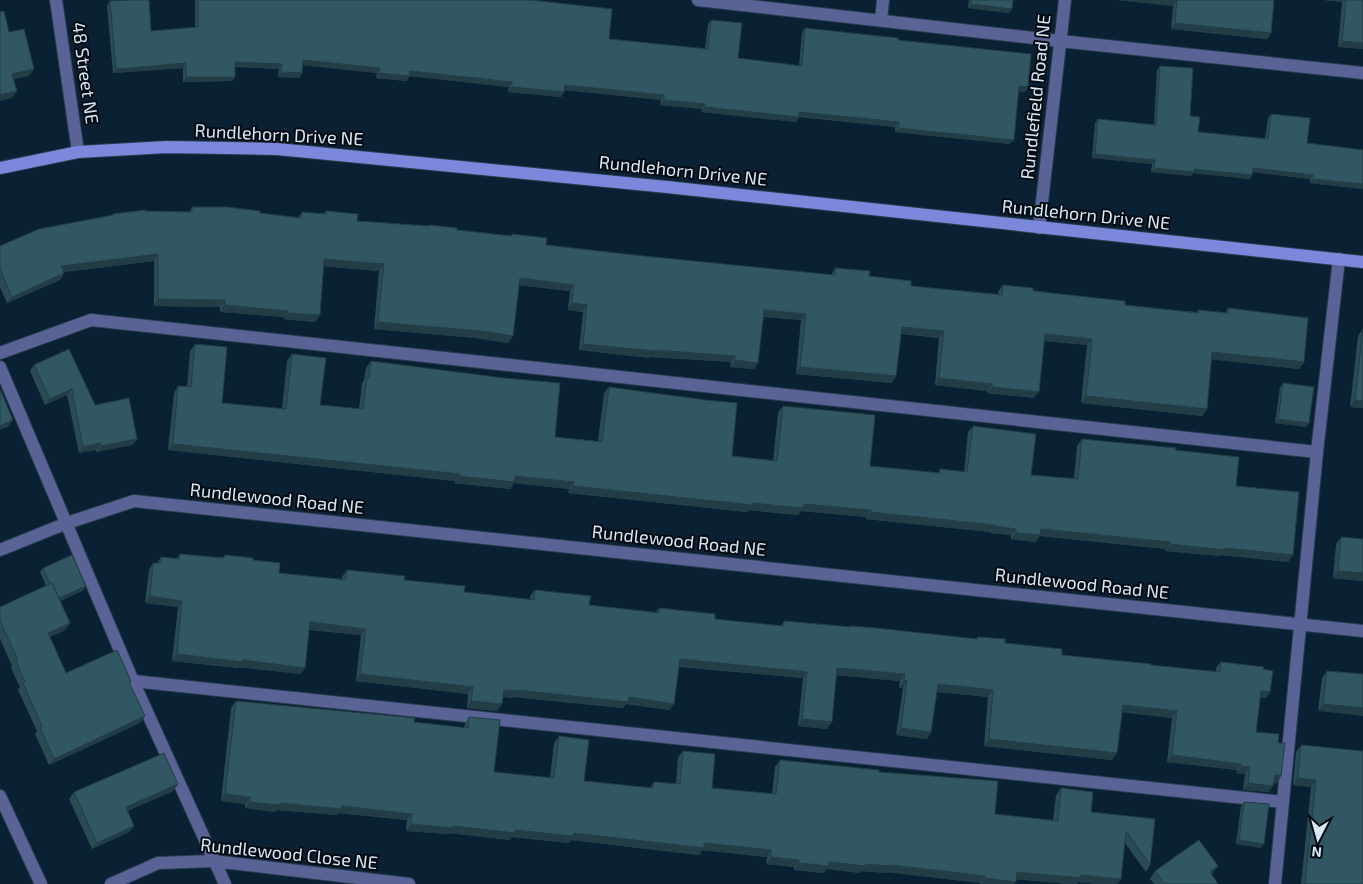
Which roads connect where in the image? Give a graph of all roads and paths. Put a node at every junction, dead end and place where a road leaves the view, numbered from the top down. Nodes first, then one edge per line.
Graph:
1 (56, 0) edge
2 (698, 0) edge
3 (883, 0) edge
4 (1065, 0) edge
5 (881, 20) junction
6 (1060, 41) junction
7 (1363, 73) edge
8 (78, 152) junction
9 (0, 168) edge
10 (1040, 228) junction
11 (1339, 260) junction
12 (1363, 262) edge
13 (0, 353) edge
14 (0, 366) edge
15 (1317, 452) junction
16 (67, 523) junction
17 (0, 550) edge
18 (1300, 625) junction
19 (1363, 631) edge
20 (133, 681) junction
21 (0, 796) edge
22 (1282, 802) junction
23 (213, 861) junction
24 (41, 884) edge
25 (111, 884) edge
26 (225, 884) edge
27 (409, 884) edge
28 (1275, 884) edge

1 - 8 street, 48 Street NE
2 - 5 street
3 - 5 street
4 - 6 street, Rundlefield Road NE
5 - 6 street
6 - 7 street
6 - 10 street, Rundlefield Road NE
8 - 9 street, Rundlehorn Drive NE
8 - 10 street, Rundlehorn Drive NE
10 - 11 street, Rundlehorn Drive NE
11 - 12 street, Rundlehorn Drive NE
11 - 15 street
13 - 15 street
14 - 16 street
15 - 18 street
16 - 17 street, Rundlewood Road NE
16 - 18 street, Rundlewood Road NE
16 - 20 street
18 - 19 street, Rundlewood Road NE
18 - 22 street
20 - 22 street
20 - 23 street
21 - 24 street
22 - 28 street
23 - 25 street, Rundlewood Close NE
23 - 26 street
23 - 27 street, Rundlewood Close NE

